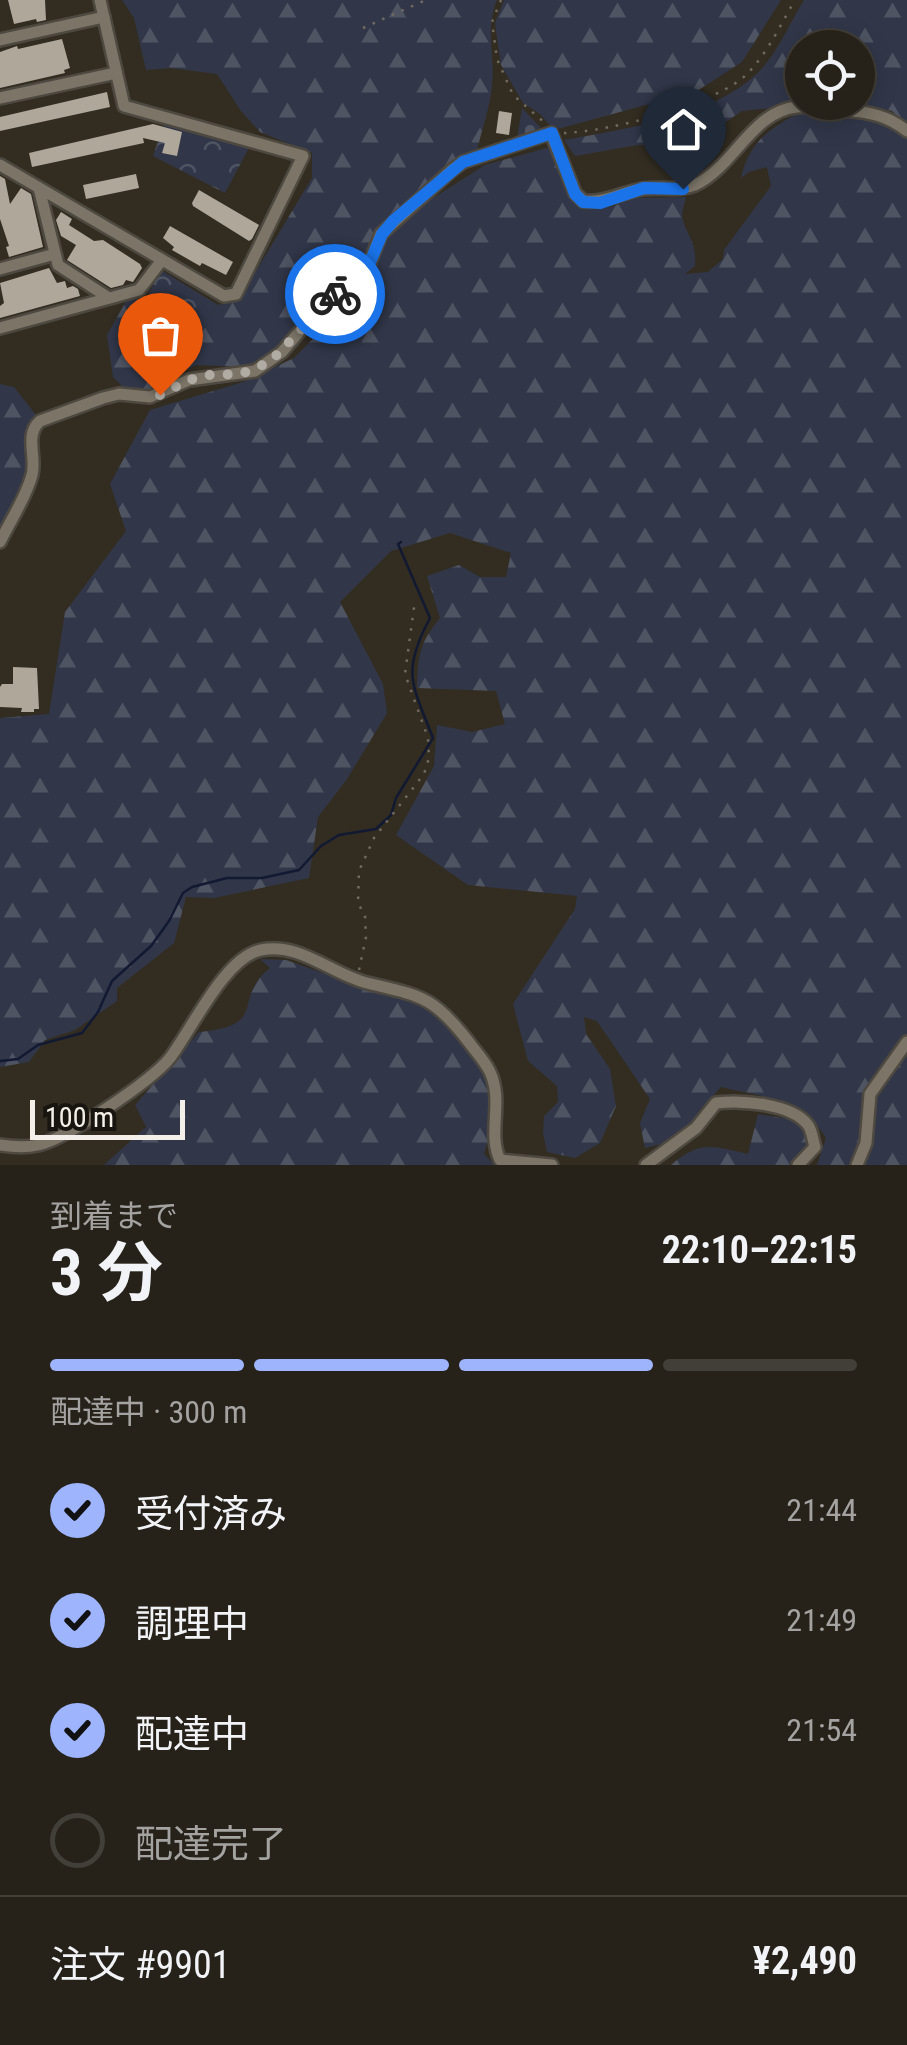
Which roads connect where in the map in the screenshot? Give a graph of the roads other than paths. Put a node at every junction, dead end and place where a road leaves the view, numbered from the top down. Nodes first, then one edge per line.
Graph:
1 (100, 0) edge
2 (104, 17) junction
3 (0, 40) edge
4 (116, 73) junction
5 (0, 98) edge
6 (907, 131) edge
7 (0, 165) edge
8 (39, 188) junction
9 (55, 254) junction
10 (162, 260) junction
11 (1, 265) edge
12 (109, 298) junction
13 (0, 328) edge
14 (0, 542) edge
15 (907, 1042) edge
16 (0, 1145) edge
17 (552, 1165) edge
18 (646, 1165) edge
19 (798, 1165) edge
20 (857, 1165) edge

1 - 2 street
2 - 3 street
2 - 4 street
4 - 5 street
4 - 10 street
6 - 14 street
7 - 8 street
8 - 9 street
8 - 10 street
9 - 11 street
9 - 12 street
10 - 12 street
12 - 13 street
15 - 20 street
16 - 17 street
18 - 19 street

